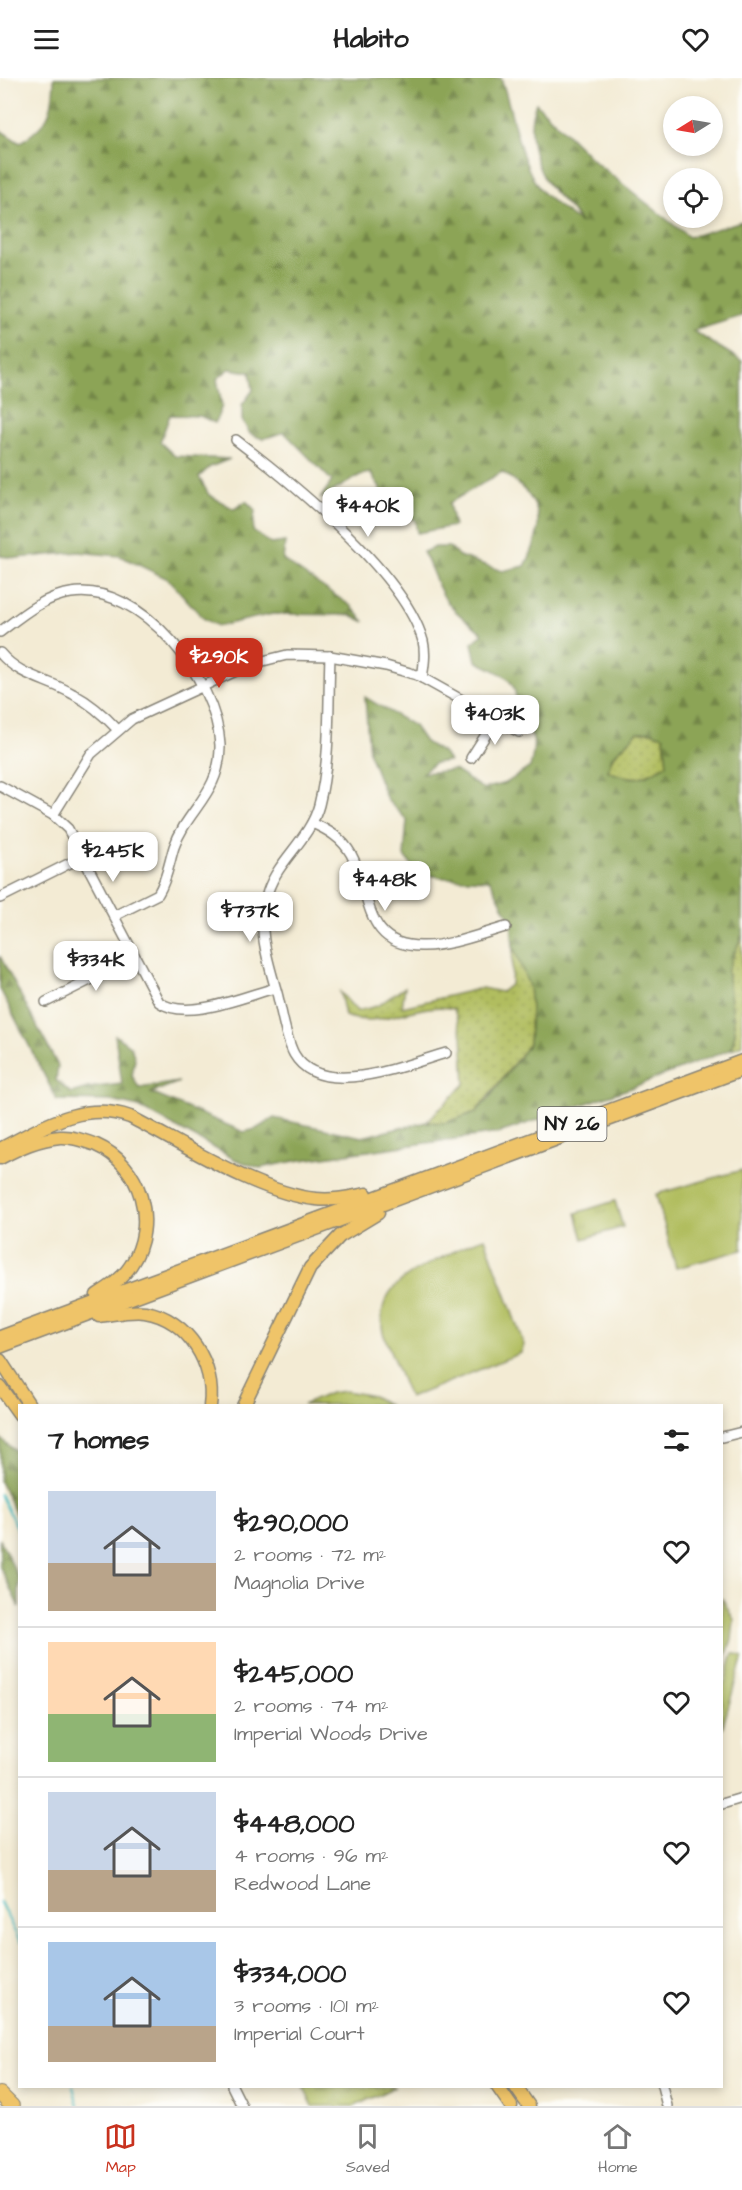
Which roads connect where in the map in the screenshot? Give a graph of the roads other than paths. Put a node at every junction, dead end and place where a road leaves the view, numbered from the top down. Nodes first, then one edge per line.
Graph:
1 (236, 440) dead end
2 (0, 632) edge
3 (0, 653) edge
4 (330, 656) junction
5 (422, 678) junction
6 (202, 685) junction
7 (496, 719) junction
8 (117, 729) junction
9 (519, 732) dead end
10 (471, 758) dead end
11 (0, 786) edge
12 (53, 815) junction
13 (312, 823) junction
14 (84, 856) junction
15 (0, 898) edge
16 (114, 916) junction
17 (506, 927) dead end
18 (135, 958) junction
19 (275, 988) junction
20 (46, 1002) dead end
21 (446, 1053) dead end
22 (742, 1062) edge
23 (742, 1070) edge
24 (0, 1149) edge
25 (0, 1158) edge
26 (407, 1191) junction
27 (74, 1315) junction
28 (24, 1333) junction
29 (0, 1336) edge
30 (0, 1347) edge
31 (0, 1360) edge
32 (0, 1387) edge
33 (29, 1404) edge
34 (210, 1404) edge
35 (244, 1404) edge
36 (18, 1412) edge
37 (742, 1432) edge
38 (723, 1437) edge
39 (742, 1798) edge
40 (723, 1803) edge
41 (233, 2088) edge
42 (498, 2088) edge
43 (516, 2088) edge
44 (662, 2088) edge
45 (0, 2094) edge
46 (12, 2106) edge
47 (242, 2106) edge
48 (511, 2106) edge
49 (529, 2106) edge
50 (667, 2106) edge

1 - 5 street
2 - 6 street
3 - 8 street
4 - 5 street
4 - 6 street
4 - 13 street
5 - 7 street
6 - 8 street
6 - 16 street
7 - 9 street
7 - 10 street
8 - 12 street
11 - 12 street
12 - 14 street
13 - 17 street
13 - 19 street
14 - 15 street
14 - 16 street
16 - 18 street
18 - 19 street
18 - 20 street
19 - 21 street
22 - 26 main road, NY 26
23 - 26 main road, NY 26
24 - 26 main road
25 - 27 main road
26 - 27 main road, NY 26
26 - 35 main road
27 - 28 main road, NY 26
27 - 34 main road
28 - 29 main road, NY 26
28 - 30 main road, NY 26
31 - 33 main road
32 - 36 main road
37 - 38 street
39 - 40 street
41 - 47 street
42 - 48 main road
43 - 49 main road
44 - 50 street
45 - 46 highway

